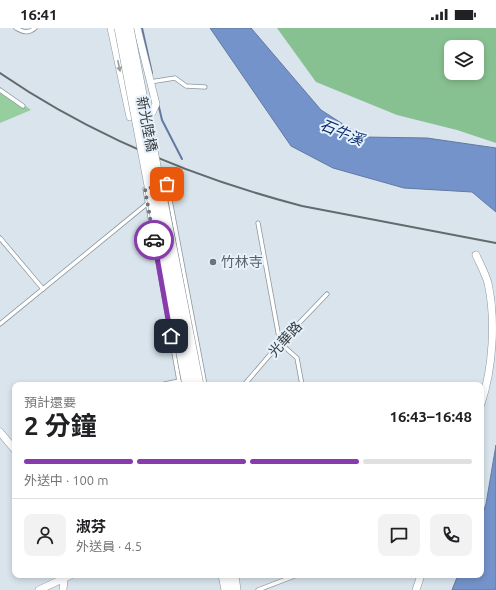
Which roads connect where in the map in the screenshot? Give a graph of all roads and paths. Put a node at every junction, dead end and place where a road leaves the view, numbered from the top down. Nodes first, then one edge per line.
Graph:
1 (16, 28) edge
2 (35, 28) edge
3 (111, 28) edge
4 (120, 28) edge
5 (128, 28) edge
6 (137, 28) edge
7 (150, 82) junction
8 (205, 87) dead end
9 (0, 90) edge
10 (23, 106) dead end
11 (148, 203) junction
12 (258, 223) dead end
13 (0, 238) edge
14 (476, 255) dead end
15 (43, 289) junction
16 (327, 294) dead end
17 (0, 324) edge
18 (280, 343) junction
19 (182, 382) edge
20 (182, 382) edge
21 (197, 382) edge
22 (204, 382) edge
23 (247, 382) edge
24 (301, 382) edge
25 (484, 394) edge
26 (0, 432) edge
27 (12, 446) edge
28 (229, 578) edge
29 (230, 578) edge
30 (289, 578) edge
31 (420, 578) edge
32 (64, 579) joint
33 (39, 590) edge
34 (63, 590) edge
35 (227, 590) edge
36 (235, 590) edge
37 (258, 590) edge
38 (416, 590) edge

1 - 2 lane
3 -> 7 street
4 - 19 main road, 新光陸橋, bridge
5 - 21 main road, 新光陸橋, bridge
6 - 7 street
7 - 8 lane
9 - 10 lane
11 - 15 lane
11 - 20 lane
11 - 22 lane
12 - 18 lane
13 - 15 lane
14 - 25 street
15 - 17 lane
16 - 18 lane, 光華路
18 - 23 lane, 光華路
18 - 24 lane
26 - 27 street
28 - 35 main road
29 - 36 main road
30 - 37 lane
31 - 38 street
32 - 33 street
32 - 34 street

